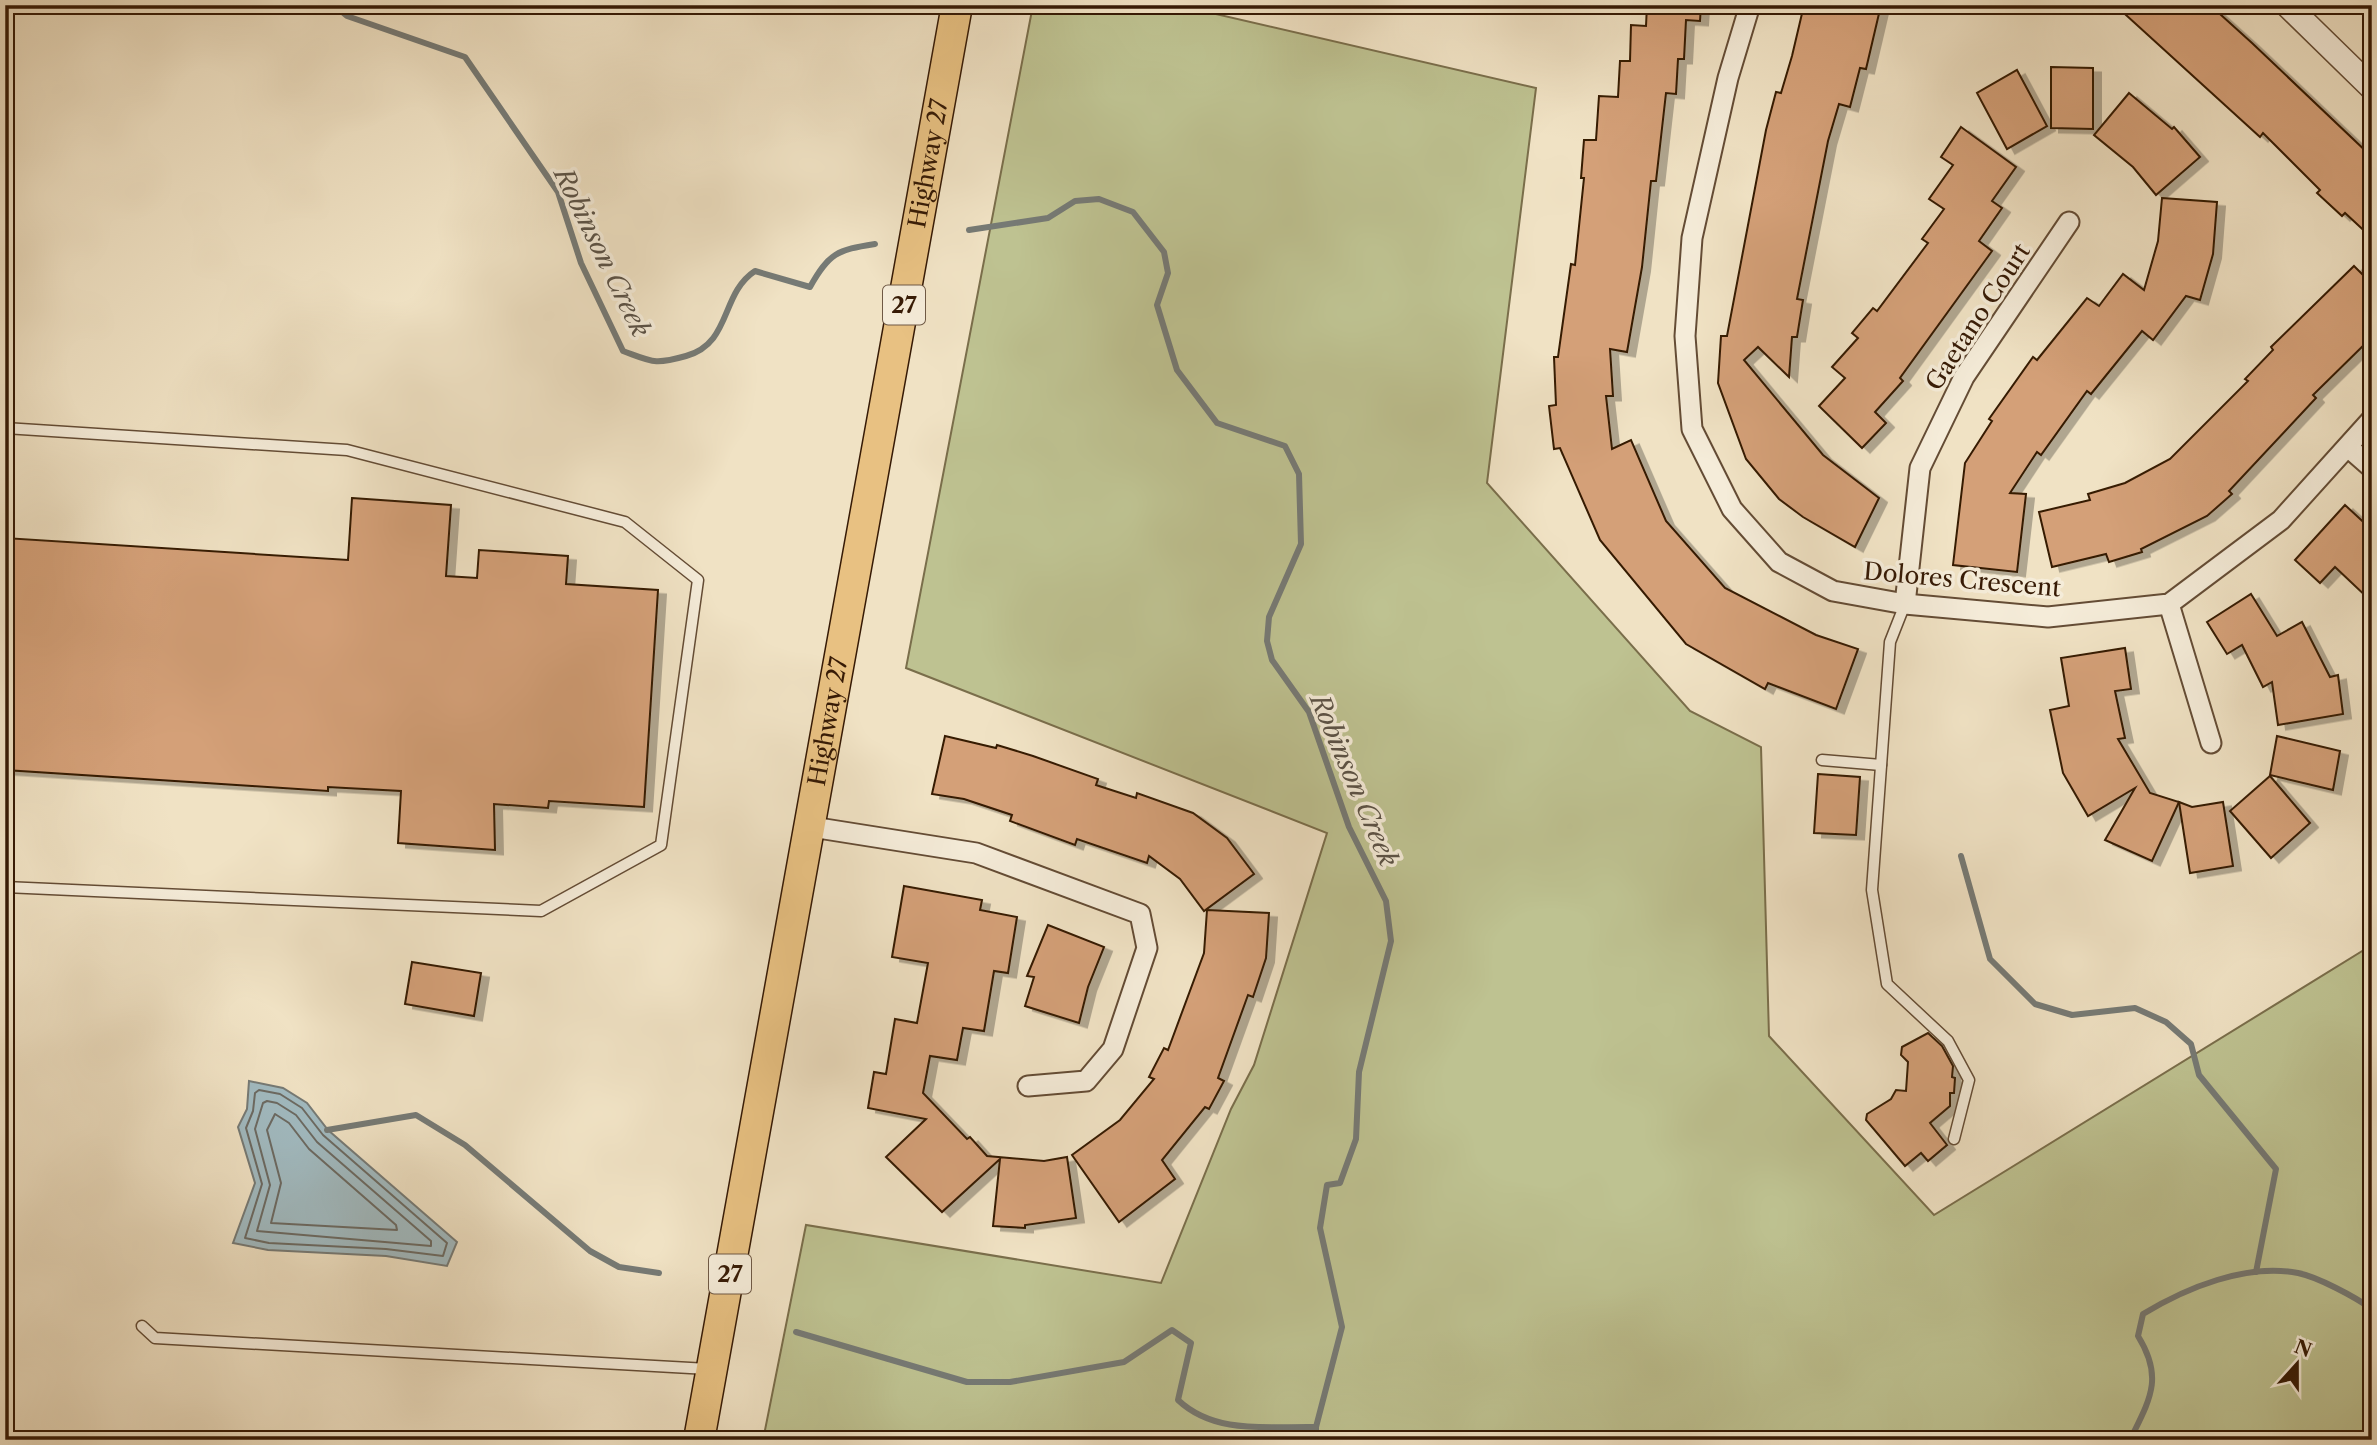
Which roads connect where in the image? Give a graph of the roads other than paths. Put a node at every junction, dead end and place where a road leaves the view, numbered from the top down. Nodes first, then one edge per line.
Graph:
1 (957, 5) edge
2 (1750, 5) edge
3 (2287, 5) edge
4 (2372, 88) edge
5 (2069, 222) dead end
6 (2372, 418) edge
7 (5, 428) edge
8 (2348, 447) junction
9 (2372, 468) edge
10 (1905, 604) junction
11 (2169, 604) junction
12 (2211, 743) dead end
13 (1822, 760) dead end
14 (1881, 765) junction
15 (812, 827) junction
16 (5, 887) edge
17 (1028, 1086) dead end
18 (1954, 1139) dead end
19 (142, 1326) dead end
20 (712, 1369) junction
21 (699, 1440) edge

1 - 15 main road, Highway 27 / 27
2 - 10 street, Dolores Crescent
3 - 4 street
5 - 10 street, Gaetano Court
6 - 8 street
7 - 16 lane
8 - 9 street
8 - 11 street
10 - 11 street, Dolores Crescent
10 - 14 lane
11 - 12 street
13 - 14 lane
14 - 18 lane
15 - 17 street
15 - 20 main road, Highway 27 / 27
19 - 20 lane
20 - 21 main road, Highway 27 / 27

